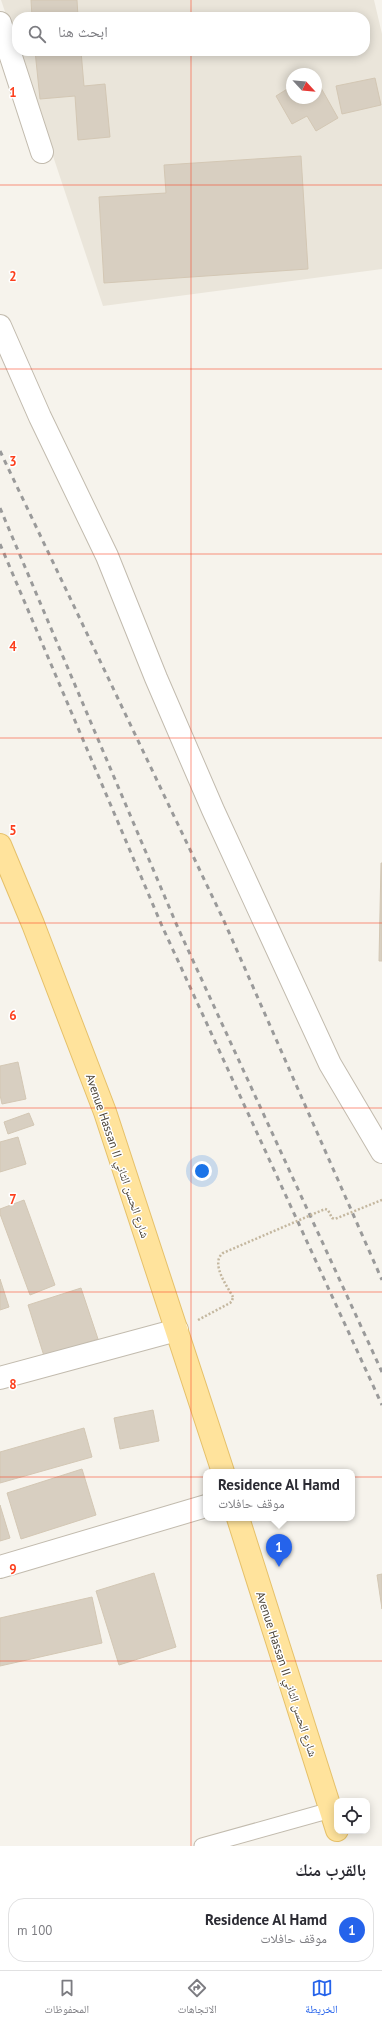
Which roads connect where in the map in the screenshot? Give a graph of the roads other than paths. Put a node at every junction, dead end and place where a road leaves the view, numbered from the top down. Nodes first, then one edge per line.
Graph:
1 (0, 23) edge
2 (42, 152) dead end
3 (0, 326) edge
4 (0, 845) edge
5 (382, 1152) edge
6 (177, 1330) junction
7 (0, 1378) edge
8 (222, 1469) edge
9 (203, 1507) edge
10 (239, 1521) edge
11 (0, 1567) edge
12 (331, 1810) junction
13 (334, 1820) edge
14 (338, 1834) edge
15 (202, 1846) edge
16 (342, 1846) edge

1 - 2 street
3 - 5 street
4 - 6 main road, Avenue Hassan II شارع الحسن الثاني
6 - 7 street
6 - 8 main road, Avenue Hassan II شارع الحسن الثاني
9 - 11 street
10 - 12 main road, Avenue Hassan II شارع الحسن الثاني
12 - 13 main road, Avenue Hassan II شارع الحسن الثاني
12 - 15 lane
14 - 16 main road, Avenue Hassan II شارع الحسن الثاني

